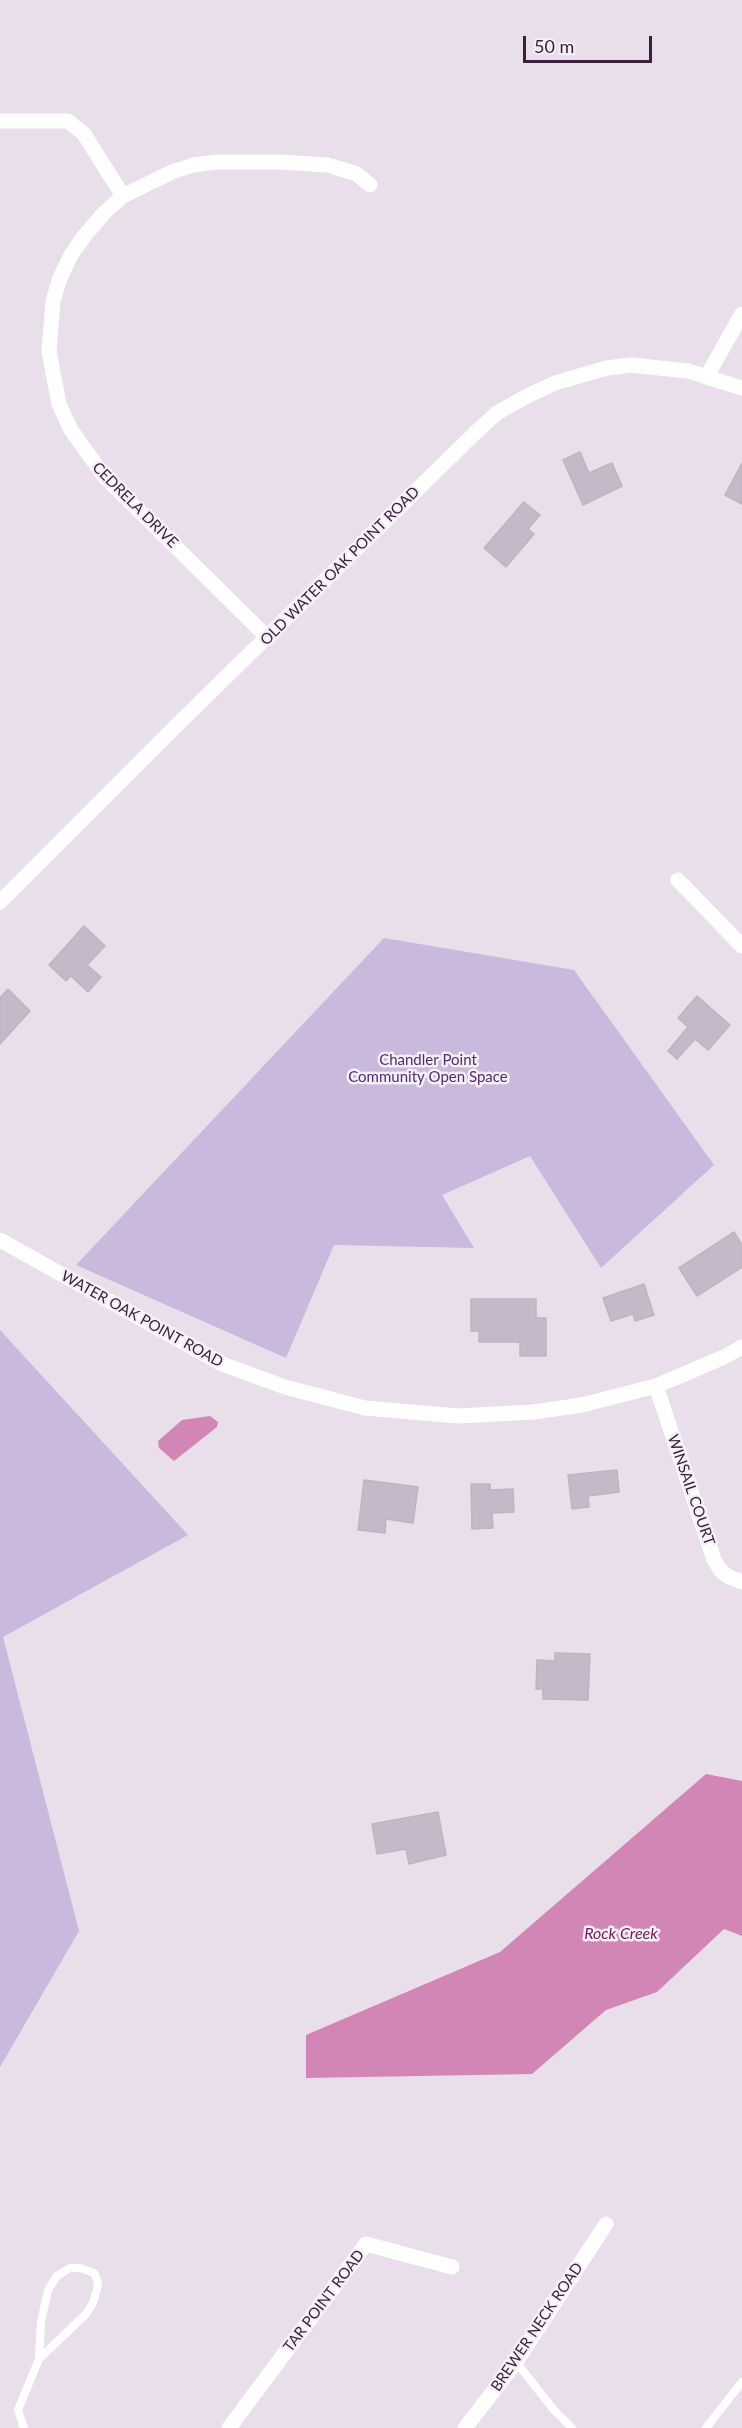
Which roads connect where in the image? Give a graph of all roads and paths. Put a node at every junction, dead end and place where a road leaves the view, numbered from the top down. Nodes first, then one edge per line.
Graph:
1 (0, 121) edge
2 (370, 185) dead end
3 (123, 196) junction
4 (742, 314) edge
5 (707, 376) junction
6 (742, 388) edge
7 (268, 638) junction
8 (678, 880) dead end
9 (0, 902) edge
10 (742, 946) edge
11 (0, 1240) edge
12 (742, 1347) edge
13 (656, 1386) junction
14 (742, 1582) edge
15 (606, 2224) dead end
16 (452, 2267) dead end
17 (39, 2359) junction
18 (516, 2362) junction
19 (742, 2382) edge
20 (24, 2428) edge
21 (229, 2428) edge
22 (465, 2428) edge
23 (572, 2428) edge
24 (706, 2428) edge

1 - 3 street
2 - 3 street, CEDRELA DRIVE
3 - 7 street, CEDRELA DRIVE
4 - 5 street
5 - 6 street, OLD WATER OAK POINT ROAD
5 - 7 street, OLD WATER OAK POINT ROAD
7 - 9 street, OLD WATER OAK POINT ROAD
8 - 10 street
11 - 13 street, WATER OAK POINT ROAD
12 - 13 street, WATER OAK POINT ROAD
13 - 14 street, WINSAIL COURT
15 - 18 street, BREWER NECK ROAD
16 - 21 street, TAR POINT ROAD
17 - 17 lane
17 - 20 lane
18 - 22 street, BREWER NECK ROAD
18 - 23 lane
19 - 24 lane

